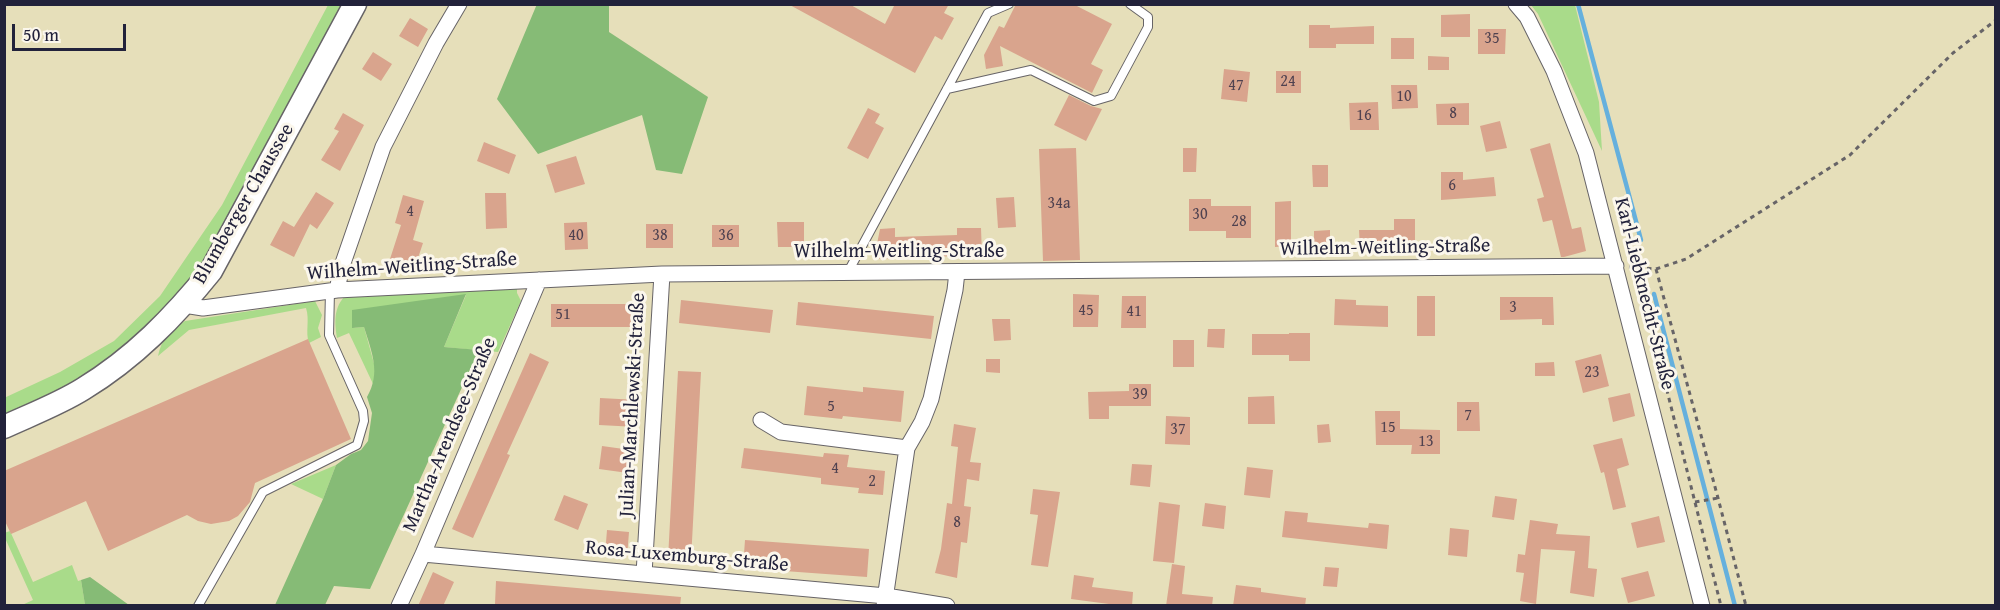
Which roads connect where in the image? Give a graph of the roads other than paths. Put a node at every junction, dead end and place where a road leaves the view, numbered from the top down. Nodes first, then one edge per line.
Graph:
1 (356, 4) edge
2 (459, 4) edge
3 (1009, 4) edge
4 (1130, 4) edge
5 (1516, 4) edge
6 (947, 89) junction
7 (1616, 266) junction
8 (957, 272) junction
9 (847, 273) junction
10 (662, 274) junction
11 (539, 280) junction
12 (334, 290) junction
13 (184, 305) junction
14 (761, 420) dead end
15 (4, 427) edge
16 (907, 448) junction
17 (423, 554) junction
18 (644, 574) junction
19 (885, 601) edge
20 (198, 606) edge
21 (399, 606) edge
22 (947, 606) edge
23 (1702, 606) edge

1 - 13 main road, Blumberger Chaussee
2 - 12 street
3 - 6 lane
4 - 6 lane
5 - 7 street, Karl-Liebknecht-Straße
6 - 9 lane
7 - 8 street, Wilhelm-Weitling-Straße
7 - 23 street, Karl-Liebknecht-Straße
8 - 9 street, Wilhelm-Weitling-Straße
8 - 16 street
9 - 10 street, Wilhelm-Weitling-Straße
10 - 11 street, Wilhelm-Weitling-Straße
10 - 18 street, Julian-Marchlewski-Straße
11 - 12 street, Wilhelm-Weitling-Straße
11 - 17 street, Martha-Arendsee-Straße
12 - 13 street, Wilhelm-Weitling-Straße
12 - 20 lane
13 - 15 main road, Blumberger Chaussee
14 - 16 street
16 - 19 street
17 - 18 street, Rosa-Luxemburg-Straße
17 - 21 street, Martha-Arendsee-Straße
18 - 19 street, Rosa-Luxemburg-Straße
19 - 22 street, Rosa-Luxemburg-Straße

